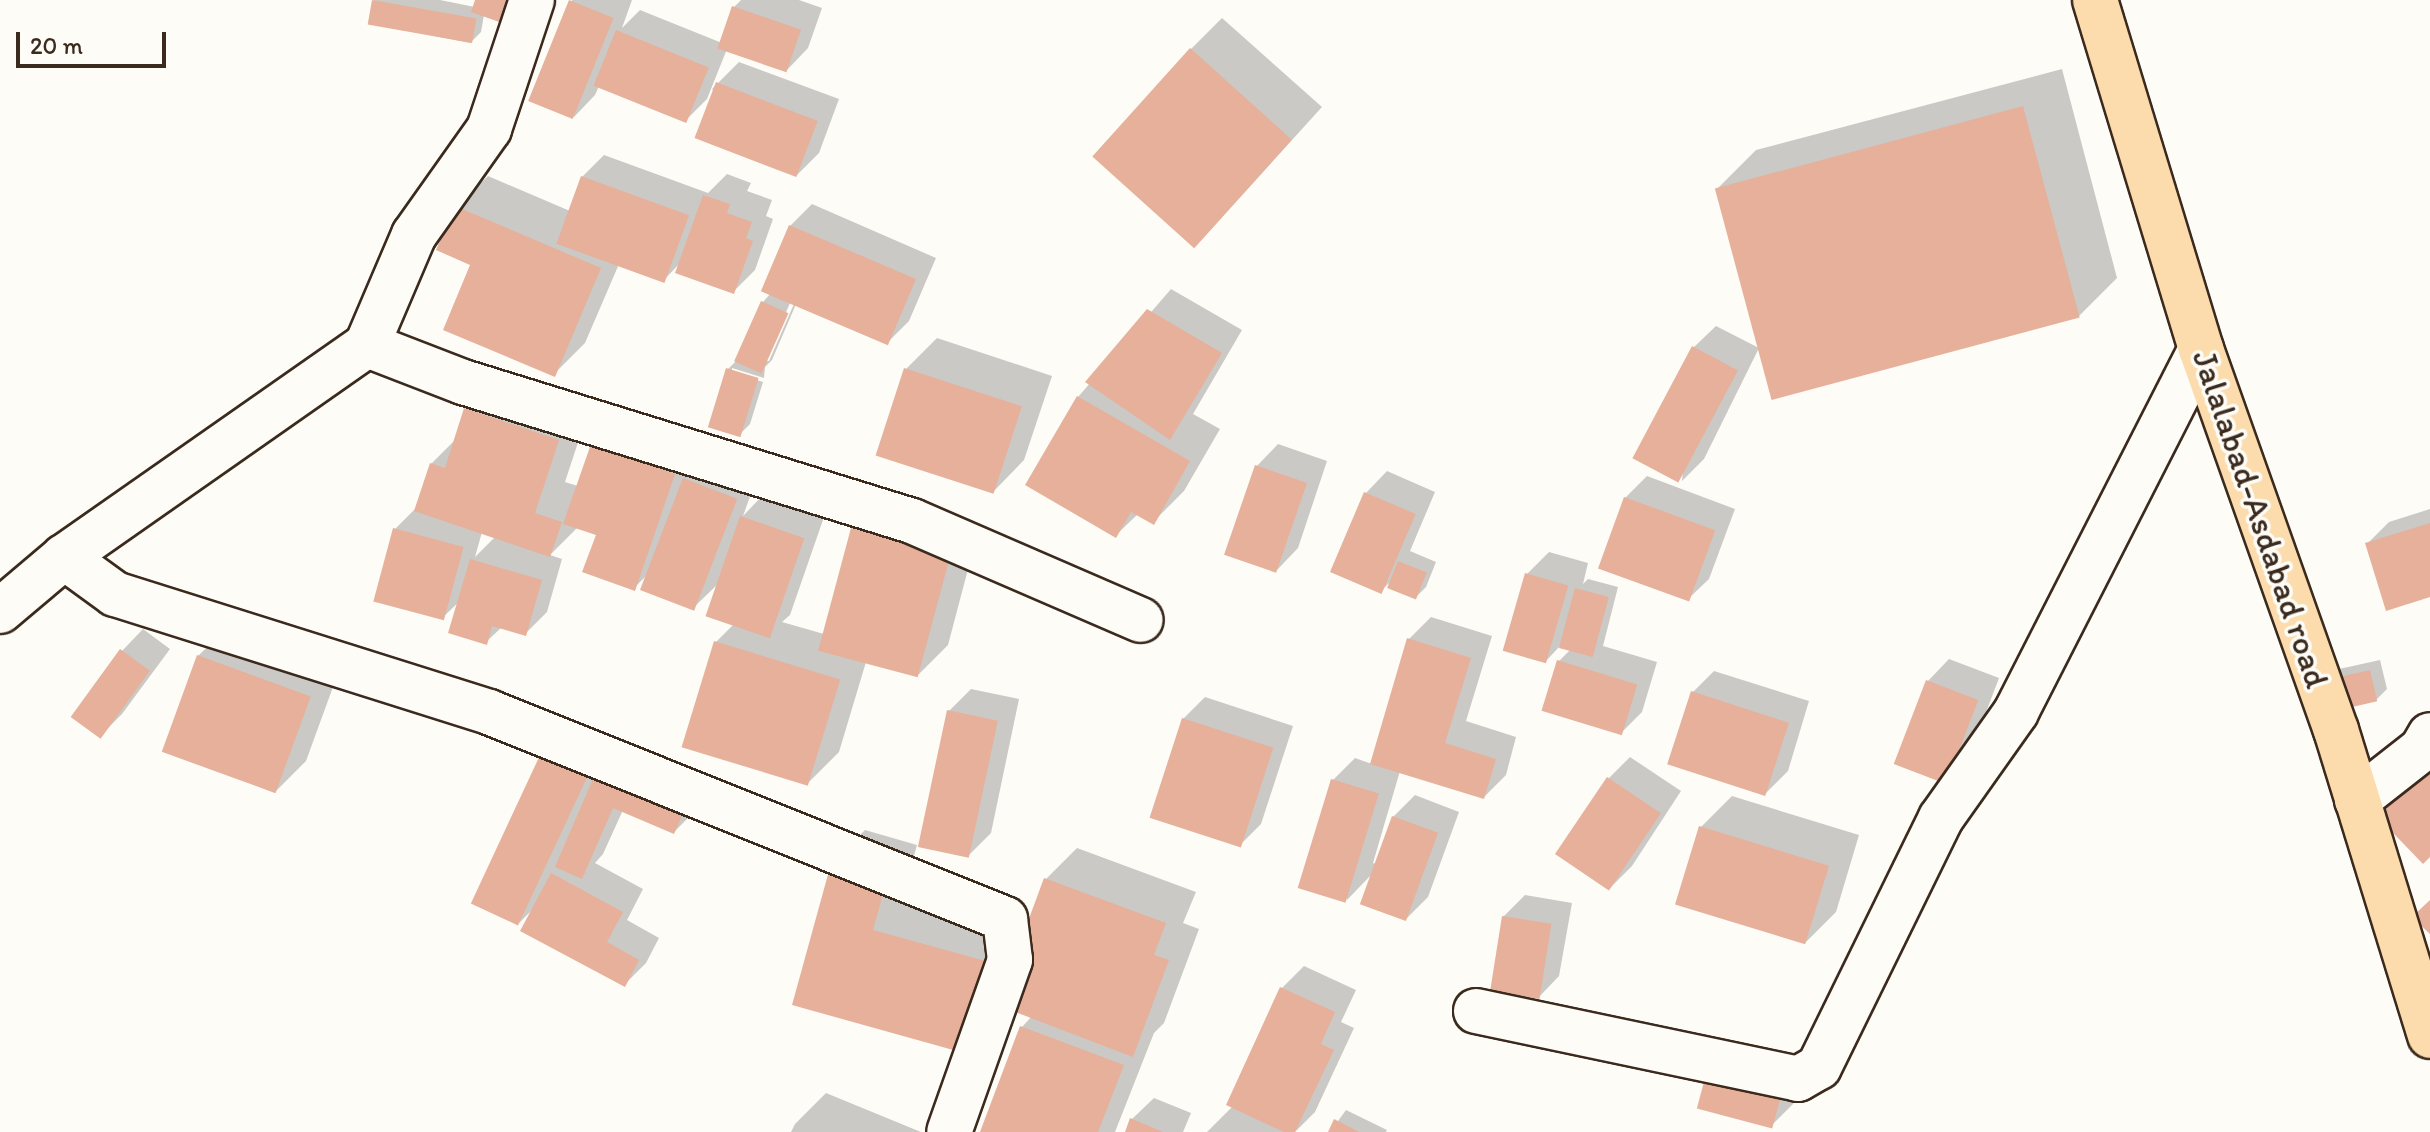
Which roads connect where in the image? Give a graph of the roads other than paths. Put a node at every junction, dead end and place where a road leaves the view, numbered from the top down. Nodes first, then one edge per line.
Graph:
1 (532, 0) edge
2 (2095, 0) edge
3 (367, 345) junction
4 (2201, 349) junction
5 (64, 557) junction
6 (0, 611) edge
7 (1141, 620) dead end
8 (2430, 735) edge
9 (2357, 800) junction
10 (1476, 1011) dead end
11 (2430, 1036) edge
12 (949, 1132) edge

1 - 3 street
2 - 4 main road, Jalalabad-Asdabad road
3 - 5 street
3 - 7 street
4 - 9 main road, Jalalabad-Asdabad road
4 - 10 street
5 - 6 street
5 - 12 street
8 - 9 street
9 - 11 main road, Jalalabad-Asdabad road

